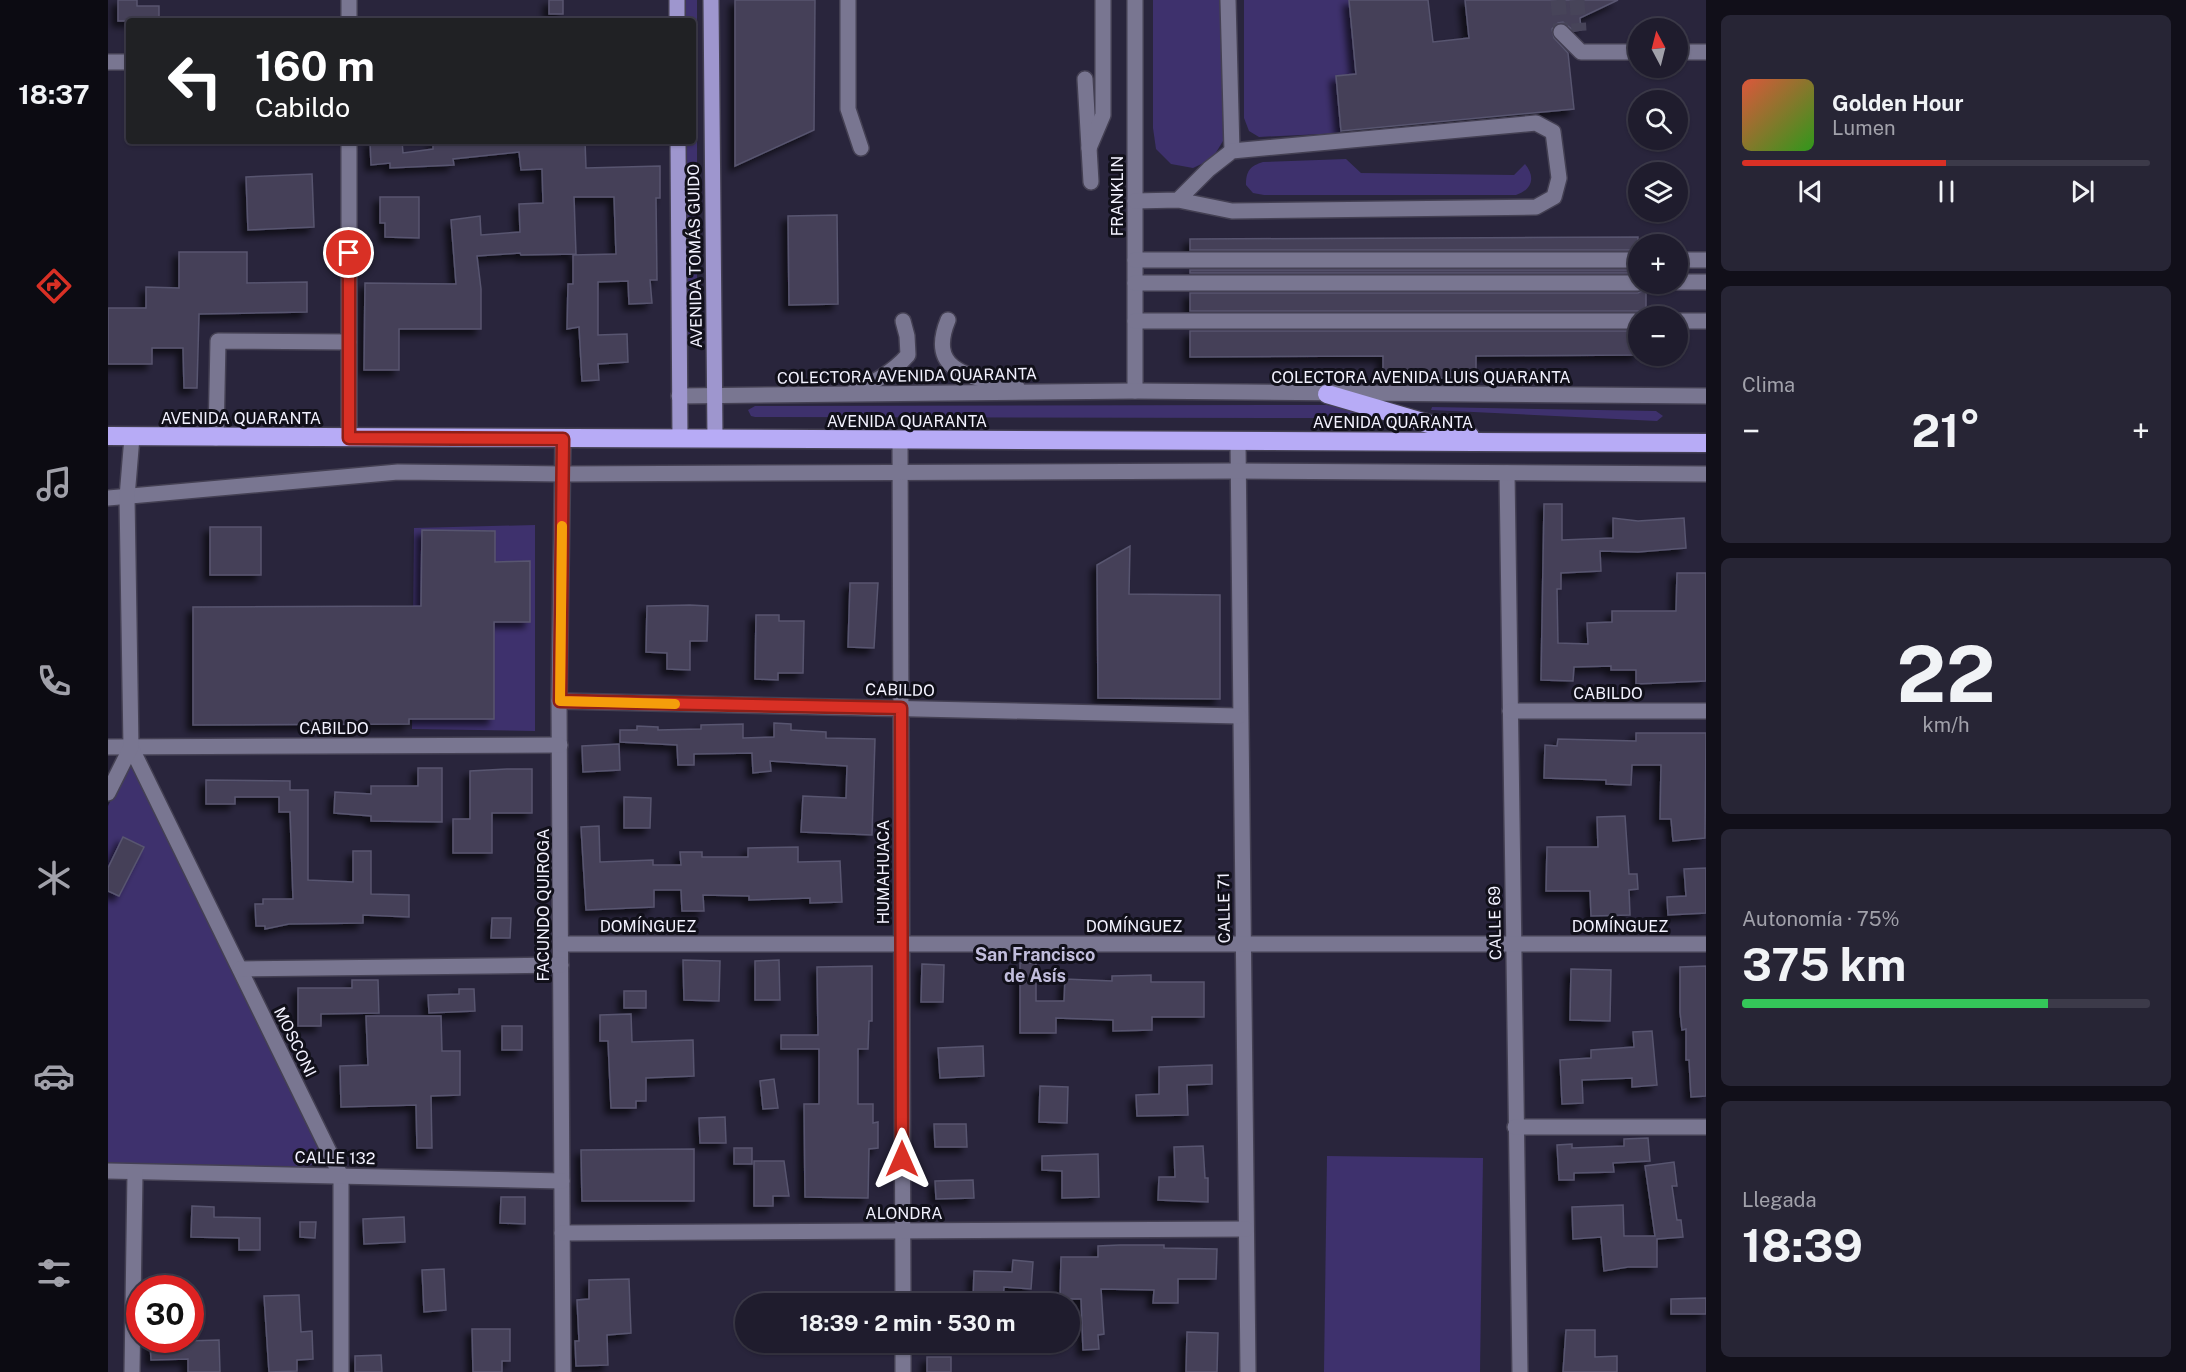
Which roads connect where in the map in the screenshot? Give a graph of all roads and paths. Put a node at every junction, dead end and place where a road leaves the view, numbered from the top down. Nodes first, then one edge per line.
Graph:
1 (349, 0) edge
2 (677, 0) edge
3 (711, 0) edge
4 (848, 0) edge
5 (1103, 0) edge
6 (1135, 0) edge
7 (1228, 0) edge
8 (349, 18) edge
9 (677, 18) edge
10 (1579, 31) tunnel mouth
11 (1561, 32) tunnel mouth
12 (1581, 52) junction
13 (1628, 52) edge
14 (1688, 52) edge
15 (1706, 52) edge
16 (108, 62) edge
17 (126, 62) edge
18 (1085, 79) dead end
19 (349, 144) edge
20 (678, 144) edge
21 (861, 148) dead end
22 (1089, 148) junction
23 (1232, 151) junction
24 (1091, 182) dead end
25 (1178, 200) junction
26 (1135, 201) junction
27 (1135, 260) junction
28 (1628, 260) edge
29 (1688, 260) edge
30 (1706, 260) edge
31 (1688, 282) edge
32 (1706, 282) edge
33 (1135, 283) junction
34 (1628, 283) edge
35 (948, 320) dead end
36 (903, 321) dead end
37 (1135, 321) junction
38 (1628, 321) edge
39 (1688, 321) edge
40 (1706, 321) edge
41 (349, 342) junction
42 (1135, 391) junction
43 (1035, 392) junction
44 (1328, 394) junction
45 (847, 395) junction
46 (679, 396) junction
47 (715, 396) junction
48 (1706, 396) edge
49 (108, 436) edge
50 (132, 437) junction
51 (216, 438) junction
52 (349, 438) junction
53 (563, 439) junction
54 (680, 439) junction
55 (715, 439) junction
56 (900, 440) junction
57 (1489, 441) junction
58 (1706, 442) edge
59 (1238, 443) junction
60 (900, 471) junction
61 (1236, 471) junction
62 (1507, 473) junction
63 (562, 474) junction
64 (1706, 474) edge
65 (127, 497) junction
66 (108, 498) edge
67 (560, 701) junction
68 (901, 708) junction
69 (1510, 711) junction
70 (1706, 711) edge
71 (1239, 716) junction
72 (560, 745) junction
73 (108, 747) edge
74 (131, 747) junction
75 (108, 793) edge
76 (561, 944) junction
77 (902, 944) junction
78 (1243, 944) junction
79 (1513, 944) junction
80 (1706, 944) edge
81 (561, 965) junction
82 (240, 969) junction
83 (1515, 1127) junction
84 (1706, 1127) edge
85 (108, 1171) edge
86 (135, 1173) junction
87 (341, 1176) junction
88 (562, 1181) junction
89 (1246, 1229) junction
90 (903, 1231) junction
91 (562, 1233) junction
92 (903, 1293) edge
93 (903, 1353) edge
94 (132, 1372) edge
95 (341, 1372) edge
96 (563, 1372) edge
97 (903, 1372) edge
98 (1248, 1372) edge
99 (1520, 1372) edge

1 - 8 street
2 - 9 main road
3 - 47 main road, AVENIDA TOMÁS GUIDO
4 - 21 street
5 - 22 street
6 - 26 street, FRANKLIN
7 - 23 street
10 - 12 street
11 - 12 street
12 - 13 street
14 - 15 street
16 - 17 street
18 - 22 street
19 - 41 street
20 - 46 main road, AVENIDA TOMÁS GUIDO
22 - 24 street
23 - 25 street
23 - 25 street
25 - 26 street
26 - 27 street, FRANKLIN
27 - 28 street
27 - 33 street, FRANKLIN
29 - 30 street
31 - 32 street
33 - 34 street
33 - 37 street, FRANKLIN
35 - 43 street
36 - 45 street
37 - 38 street
37 - 42 street, FRANKLIN
39 - 40 street
41 - 51 street
41 - 52 street
42 - 43 street, COLECTORA AVENIDA QUARANTA
42 - 44 street, COLECTORA AVENIDA LUIS QUARANTA
43 - 45 street, COLECTORA AVENIDA QUARANTA
44 - 48 street, COLECTORA AVENIDA LUIS QUARANTA
44 - 57 highway
45 - 47 street, COLECTORA AVENIDA QUARANTA
46 - 47 street, COLECTORA AVENIDA QUARANTA
46 - 54 main road, AVENIDA TOMÁS GUIDO
47 - 55 main road, AVENIDA TOMÁS GUIDO
49 - 50 highway, AVENIDA QUARANTA
50 - 51 highway, AVENIDA QUARANTA
50 - 65 street
51 - 52 highway, AVENIDA QUARANTA
52 - 53 highway, AVENIDA QUARANTA
53 - 54 highway, AVENIDA QUARANTA
53 - 63 street, FACUNDO QUIROGA
54 - 55 highway, AVENIDA QUARANTA
55 - 56 highway, AVENIDA QUARANTA
56 - 59 highway, AVENIDA QUARANTA
56 - 60 street, HUMAHUACA
57 - 58 highway, AVENIDA QUARANTA
57 - 59 highway, AVENIDA QUARANTA
59 - 61 street, CALLE 71
60 - 61 street
60 - 63 street
60 - 68 street, HUMAHUACA
61 - 62 street
61 - 71 street, CALLE 71
62 - 64 street
62 - 69 street, CALLE 69
63 - 65 street
63 - 67 street, FACUNDO QUIROGA
65 - 66 street
65 - 74 street
67 - 68 street, CABILDO
67 - 72 street, FACUNDO QUIROGA
68 - 71 street, CABILDO
68 - 77 street, HUMAHUACA
69 - 70 street, CABILDO
69 - 79 street, CALLE 69
71 - 78 street, CALLE 71
72 - 74 street, CABILDO
72 - 76 street, FACUNDO QUIROGA
73 - 74 street, CABILDO
74 - 75 street
74 - 82 street, MOSCONI
76 - 77 street, DOMÍNGUEZ
76 - 81 street, FACUNDO QUIROGA
77 - 78 street, DOMÍNGUEZ
77 - 90 street, HUMAHUACA
78 - 79 street, DOMÍNGUEZ
78 - 89 street, CALLE 71
79 - 80 street, DOMÍNGUEZ
79 - 83 street, CALLE 69
81 - 82 street
81 - 88 street, FACUNDO QUIROGA
82 - 87 street, MOSCONI
83 - 84 street
83 - 99 street, CALLE 69
85 - 86 street, CALLE 132
86 - 87 street, CALLE 132
86 - 94 street
87 - 88 street, CALLE 132
87 - 95 street, MOSCONI
88 - 91 street, FACUNDO QUIROGA
89 - 90 street, ALONDRA
89 - 98 street, CALLE 71
90 - 91 street, ALONDRA
90 - 92 street, HUMAHUACA
91 - 96 street, FACUNDO QUIROGA
93 - 97 street

